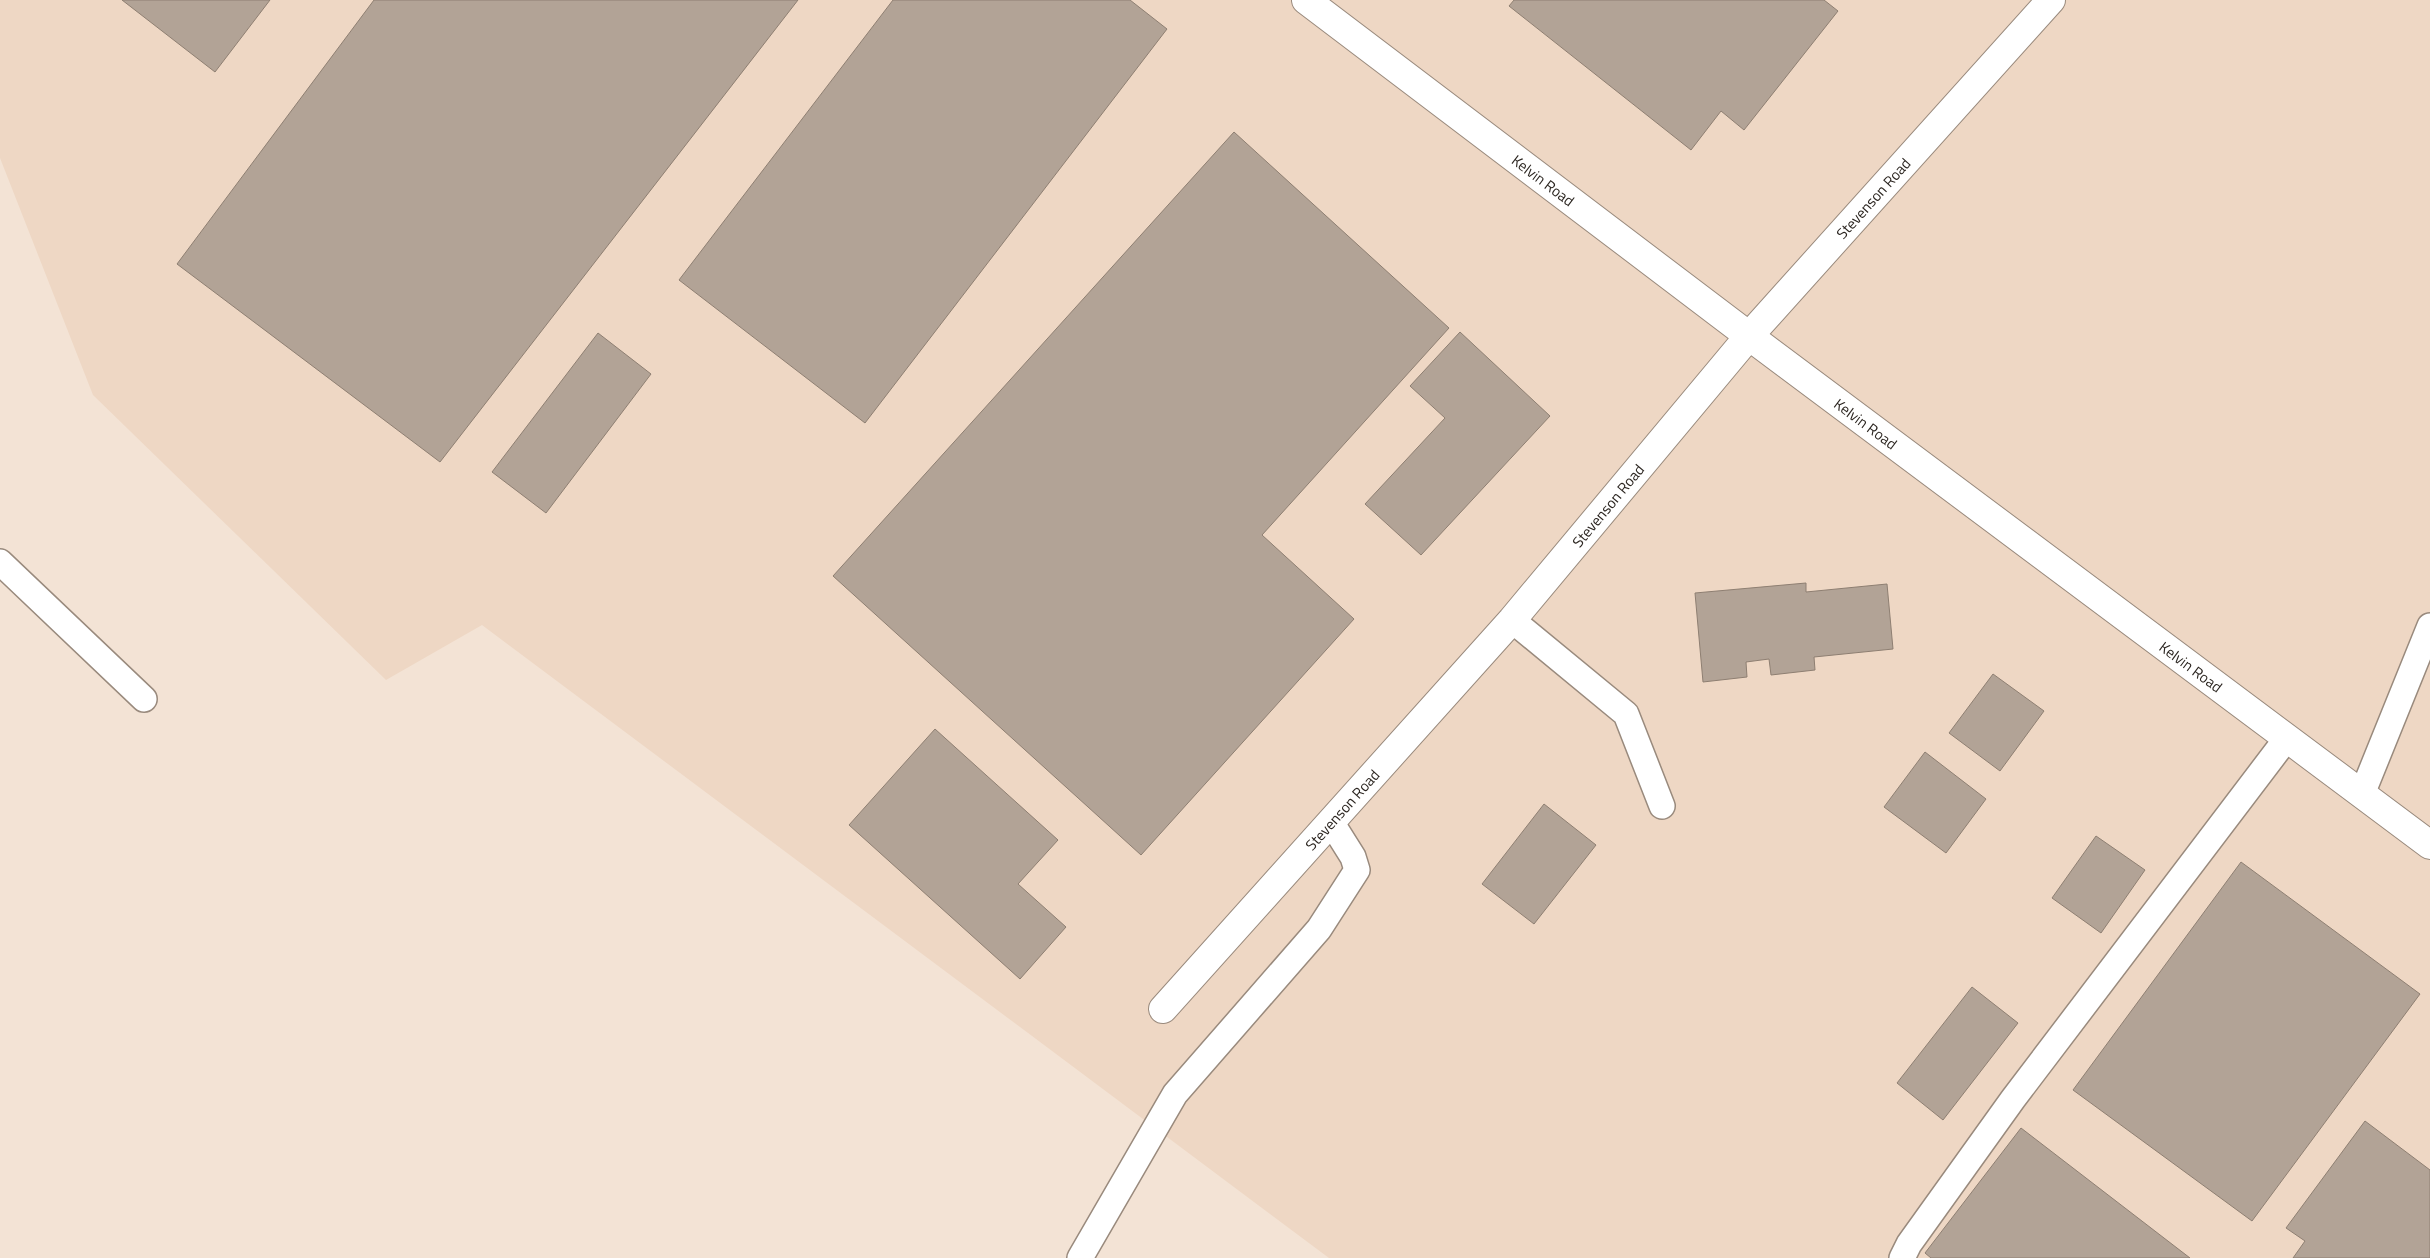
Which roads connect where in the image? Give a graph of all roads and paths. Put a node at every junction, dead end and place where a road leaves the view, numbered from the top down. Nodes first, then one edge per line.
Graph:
1 (1306, 0) edge
2 (2051, 0) edge
3 (1749, 336) junction
4 (0, 562) edge
5 (1512, 620) junction
6 (2430, 626) edge
7 (144, 699) dead end
8 (2287, 738) junction
9 (2362, 794) junction
10 (1662, 806) dead end
11 (1330, 822) junction
12 (2430, 845) edge
13 (1162, 1009) dead end
14 (1080, 1258) edge
15 (1902, 1258) edge

1 - 3 street, Kelvin Road
2 - 3 street, Stevenson Road
3 - 5 street, Stevenson Road
3 - 8 street, Kelvin Road
4 - 7 lane
5 - 10 lane
5 - 11 street, Stevenson Road
6 - 9 lane
8 - 9 street, Kelvin Road
8 - 15 lane
9 - 12 street, Kelvin Road
11 - 13 street, Stevenson Road
11 - 14 lane

